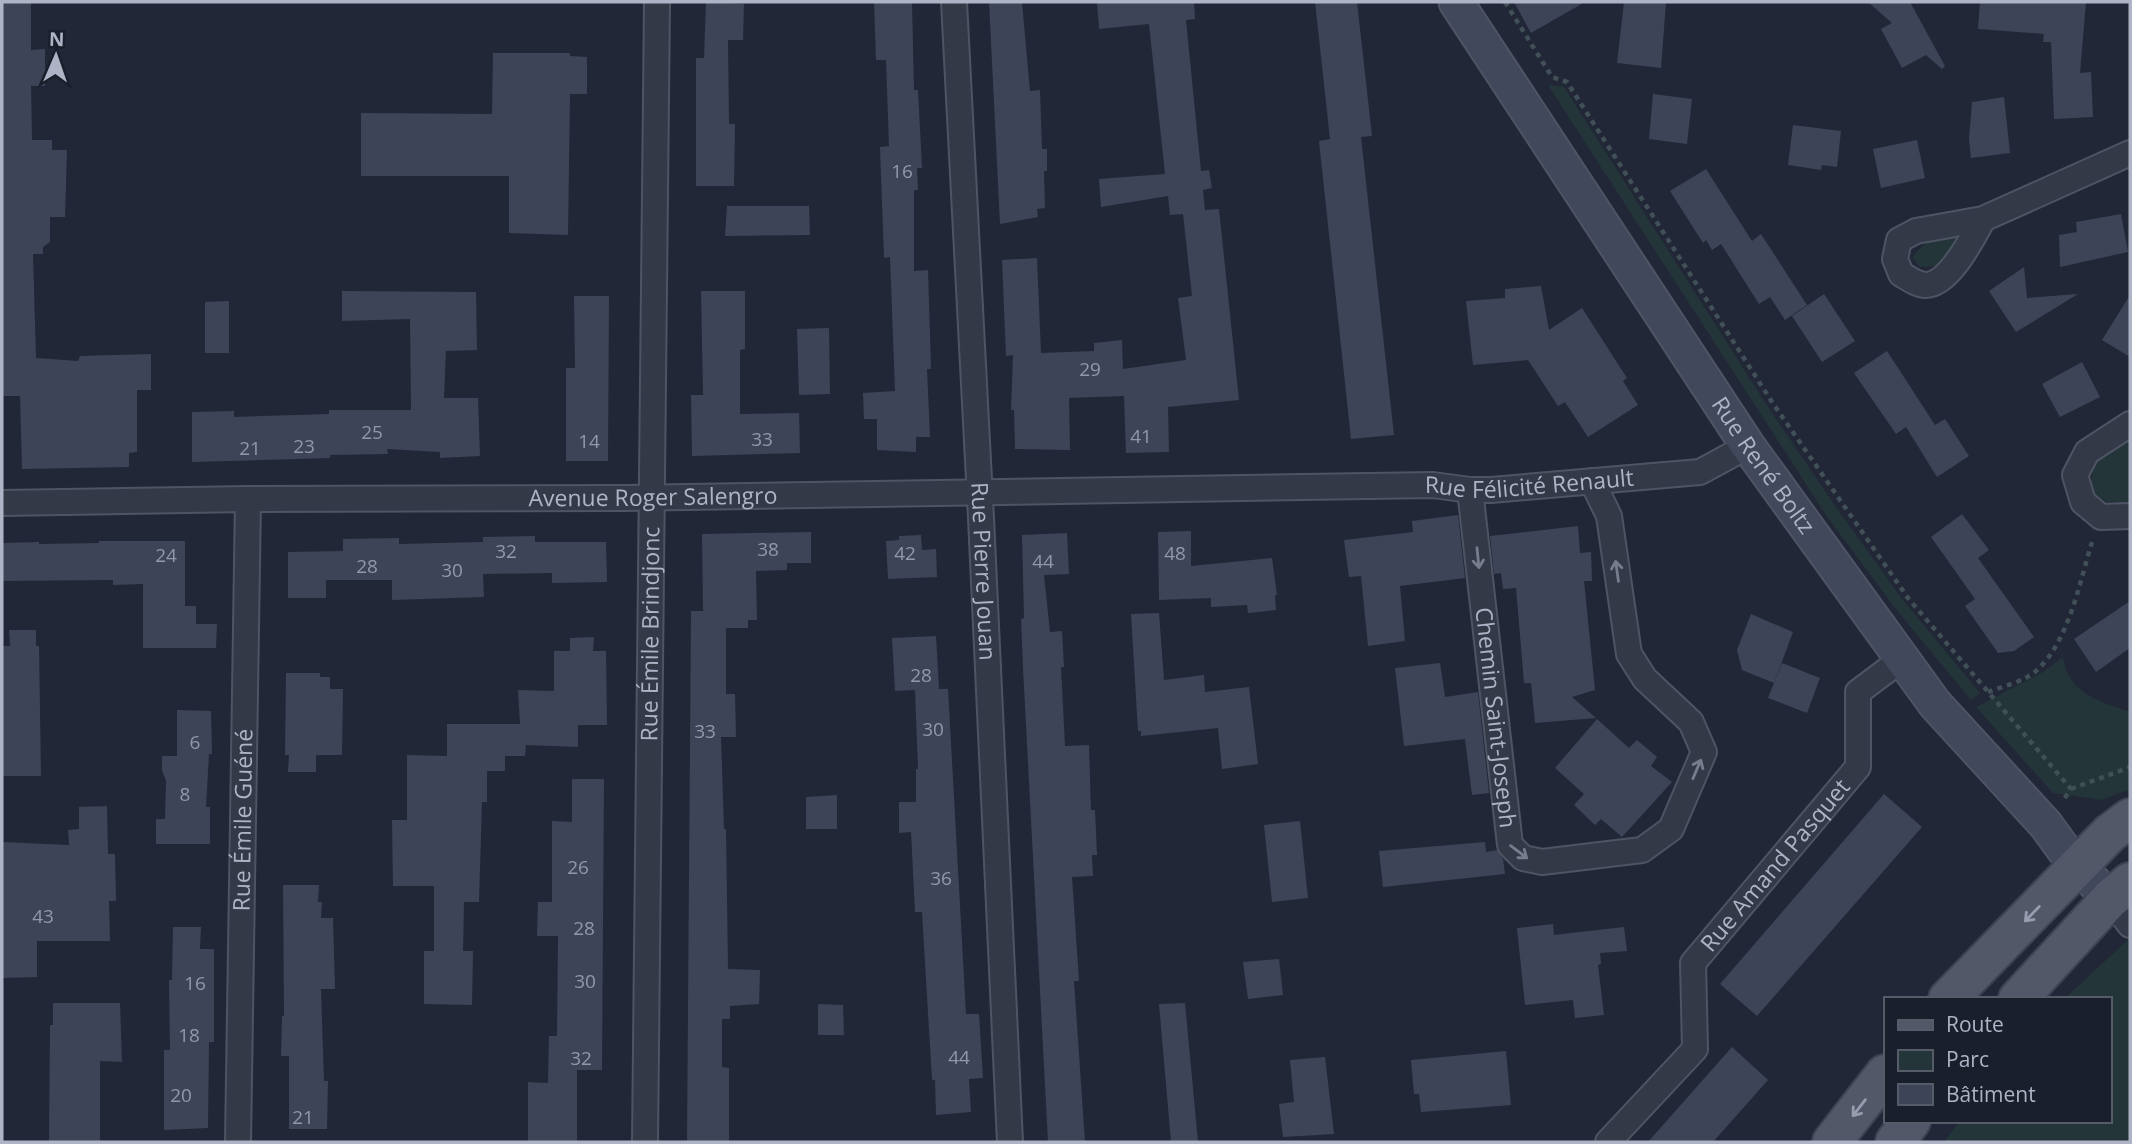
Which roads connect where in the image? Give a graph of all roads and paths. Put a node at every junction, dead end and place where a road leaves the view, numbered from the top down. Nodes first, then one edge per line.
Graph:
1 (657, 2) edge
2 (954, 2) edge
3 (1456, 2) edge
4 (1504, 2) edge
5 (2130, 153) edge
6 (1983, 219) dead end
7 (2130, 424) edge
8 (1748, 446) junction
9 (1592, 481) junction
10 (1304, 486) joint
11 (1470, 490) junction
12 (980, 491) junction
13 (652, 497) junction
14 (248, 499) junction
15 (2, 503) edge
16 (2130, 516) edge
17 (2101, 517) junction
18 (1902, 659) junction
19 (1988, 692) junction
20 (2130, 767) edge
21 (2071, 789) junction
22 (2130, 818) edge
23 (2046, 825) junction
24 (2080, 865) junction
25 (2124, 902) edge
26 (1950, 997) edge
27 (2020, 997) edge
28 (1884, 1075) edge
29 (1910, 1123) edge
30 (238, 1142) edge
31 (645, 1142) edge
32 (1010, 1142) edge
33 (1608, 1142) edge
34 (1832, 1142) edge
35 (1895, 1142) edge

1 - 13 street, Rue Émile Brindjonc
2 - 12 street, Rue Pierre Jouan
3 - 8 main road, Rue René Boltz
4 - 19 path
5 - 6 street
7 - 17 street
8 - 9 street, Rue Félicité Renault
8 - 18 main road, Rue René Boltz
9 - 11 street, Rue Félicité Renault
11 -> 9 street, Chemin Saint-Joseph
10 - 11 street, Rue Félicité Renault
10 - 12 street, Avenue Roger Salengro
12 - 13 street, Avenue Roger Salengro
12 - 32 street, Rue Pierre Jouan
13 - 14 street, Avenue Roger Salengro
13 - 31 street, Rue Émile Brindjonc
14 - 15 street, Avenue Roger Salengro
14 - 30 street, Rue Émile Guéné
16 - 17 street
17 - 19 path
18 - 23 main road, Rue René Boltz
18 - 33 street, Rue Amand Pasquet
19 - 21 path
20 - 21 path
21 - 23 path
22 - 24 main road
23 - 24 main road, Rue René Boltz
24 - 25 main road, Rue René Boltz
24 -> 26 main road
25 - 27 main road
28 -> 34 main road
29 - 35 main road

